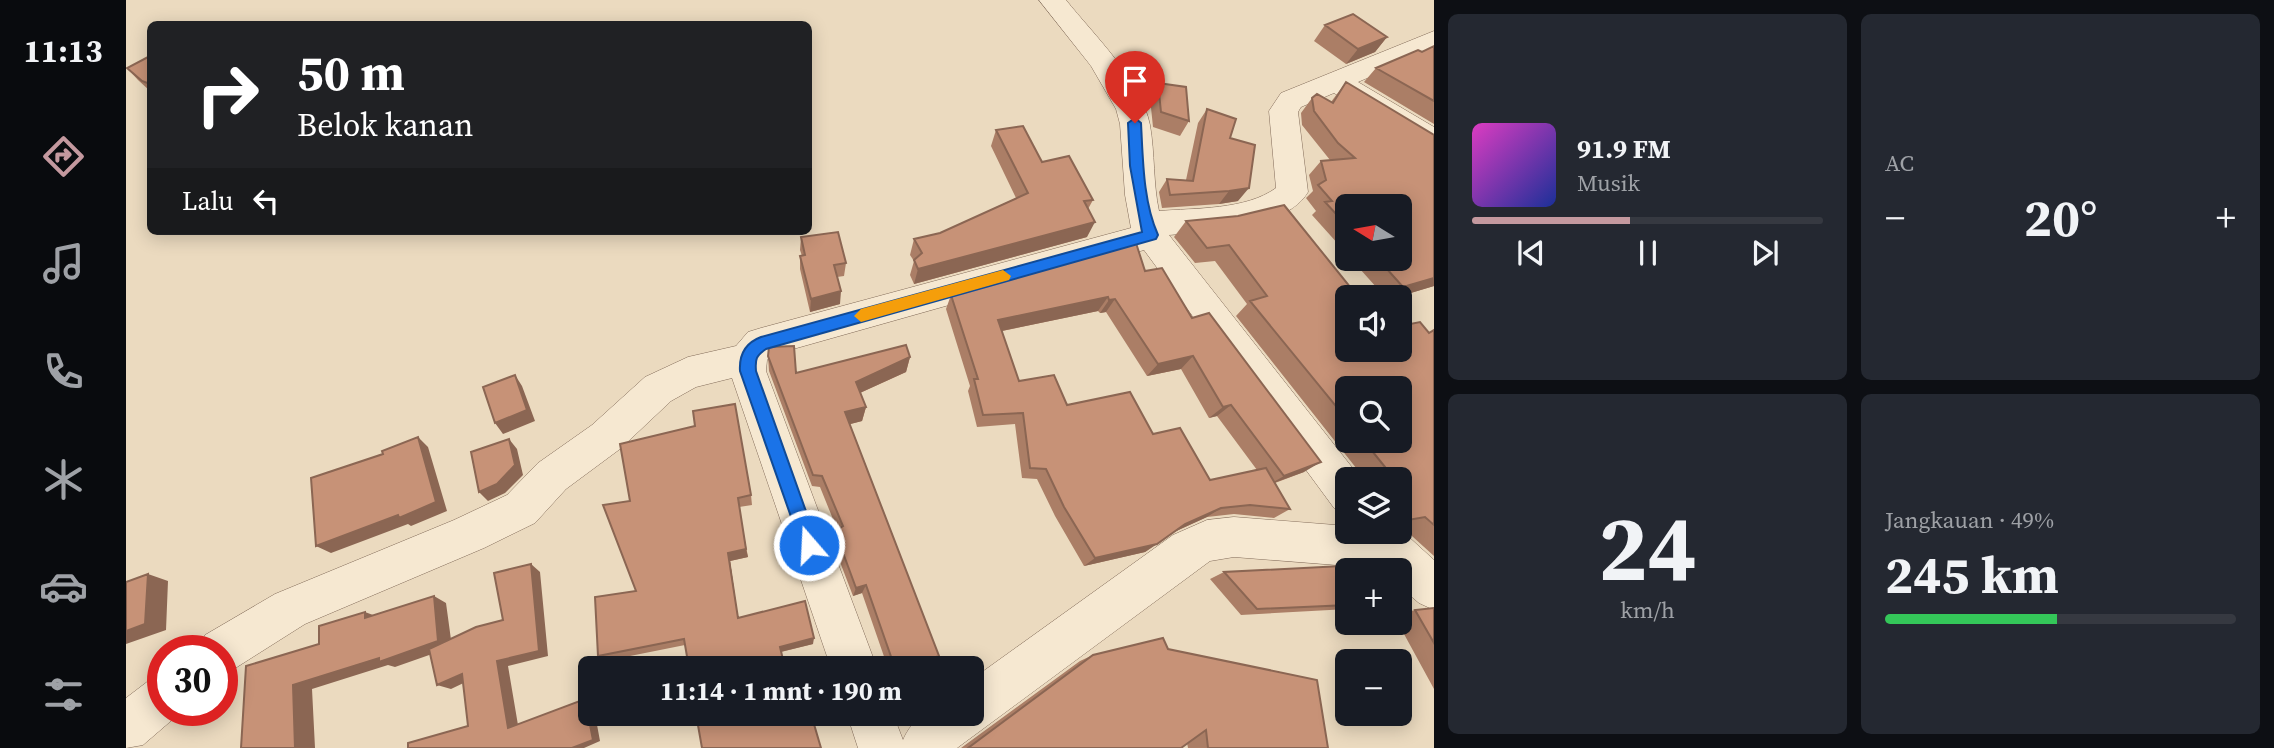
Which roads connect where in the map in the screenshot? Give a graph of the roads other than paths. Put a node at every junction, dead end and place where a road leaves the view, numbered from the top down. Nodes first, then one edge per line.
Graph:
1 (1052, 0) edge
2 (1434, 39) edge
3 (1336, 82) junction
4 (1434, 141) edge
5 (1148, 230) junction
6 (747, 359) junction
7 (1335, 477) edge
8 (1335, 540) edge
9 (1387, 544) edge
10 (1434, 588) edge
11 (238, 641) edge
12 (849, 656) edge
13 (984, 699) edge
14 (147, 711) edge
15 (874, 726) edge
16 (947, 726) edge
17 (126, 728) edge
18 (882, 748) edge
19 (924, 748) edge

1 - 5 street
2 - 3 street
3 - 4 street
3 - 5 street
5 - 6 street
5 - 7 street
6 - 11 street
6 - 12 street
8 - 13 street
9 - 10 street
14 - 17 street
15 - 18 street
16 - 19 street

